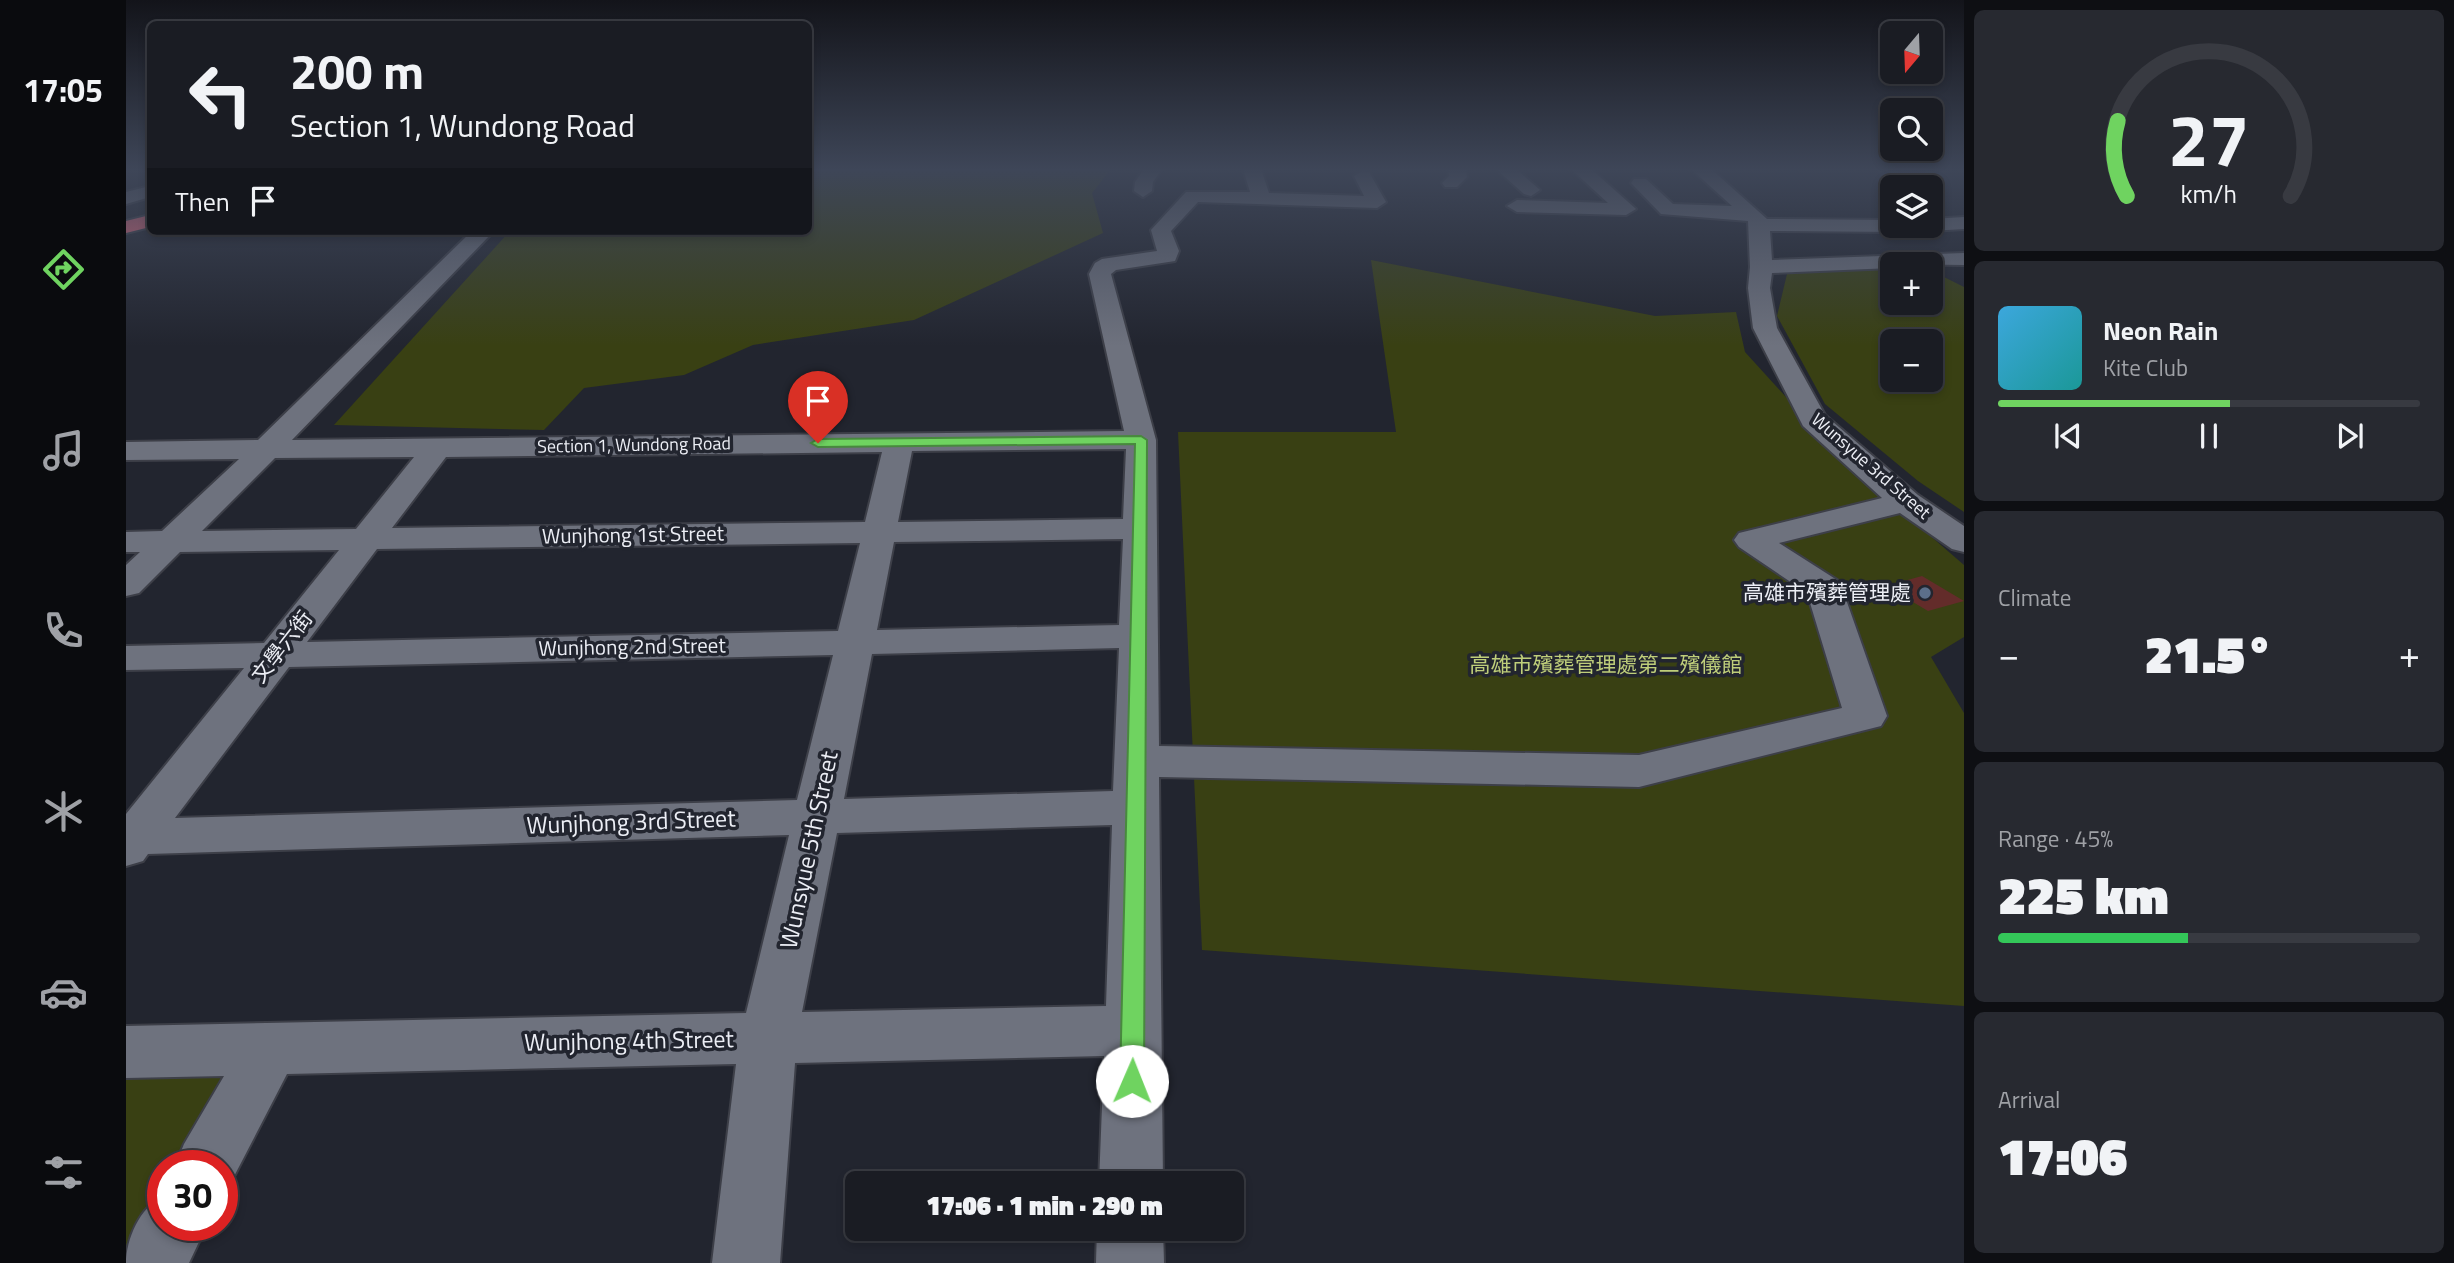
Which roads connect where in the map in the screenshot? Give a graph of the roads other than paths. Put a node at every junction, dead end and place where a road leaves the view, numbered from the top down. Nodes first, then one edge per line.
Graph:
1 (1163, 228) edge
2 (1757, 228) edge
3 (1866, 228) edge
4 (480, 235) edge
5 (1964, 244) edge
6 (1907, 247) junction
7 (1917, 252) edge
8 (1964, 259) edge
9 (1943, 260) edge
10 (1880, 262) edge
11 (1943, 265) edge
12 (1762, 267) junction
13 (1964, 274) edge
14 (1141, 440) junction
15 (899, 442) junction
16 (438, 447) junction
17 (266, 450) junction
18 (126, 451) edge
19 (1906, 502) junction
20 (1140, 530) junction
21 (879, 532) junction
22 (367, 538) junction
23 (126, 542) edge
24 (171, 542) junction
25 (1964, 542) edge
26 (126, 585) edge
27 (1139, 636) junction
28 (855, 642) junction
29 (277, 654) junction
30 (126, 659) edge
31 (1136, 761) junction
32 (1136, 807) junction
33 (817, 816) junction
34 (129, 841) edge
35 (1133, 1030) junction
36 (768, 1039) junction
37 (270, 1049) junction
38 (126, 1052) edge
39 (215, 1150) edge
40 (1131, 1171) edge
41 (165, 1241) edge
42 (1130, 1241) edge
43 (153, 1263) edge
44 (746, 1263) edge
45 (1130, 1263) edge

1 - 14 street
2 - 12 street, Wunsyue 3rd Street
3 - 6 street
4 - 17 street
5 - 6 street
6 - 7 street
8 - 9 street
10 - 12 street
11 - 13 street
12 - 19 street, Wunsyue 3rd Street
14 - 15 street, Section 1, Wundong Road
14 - 20 street
15 - 16 street, Section 1, Wundong Road
15 - 21 street, Wunsyue 5th Street
16 - 17 street, Section 1, Wundong Road
16 - 22 street, 文學六街
17 - 18 street, Section 1, Wundong Road
17 - 24 street
19 - 25 street, Wunsyue 3rd Street
19 - 31 street
20 - 21 street, Wunjhong 1st Street
20 - 27 street
21 - 22 street, Wunjhong 1st Street
21 - 28 street, Wunsyue 5th Street
22 - 24 street, Wunjhong 1st Street
22 - 29 street, 文學六街
23 - 24 street, Wunjhong 1st Street
24 - 26 street
27 - 28 street, Wunjhong 2nd Street
27 - 31 street
28 - 29 street, Wunjhong 2nd Street
28 - 33 street, Wunsyue 5th Street
29 - 30 street, Wunjhong 2nd Street
29 - 34 street, 文學六街
31 - 32 street
32 - 33 street, Wunjhong 3rd Street
32 - 35 street
33 - 34 street, Wunjhong 3rd Street
33 - 36 street, Wunsyue 5th Street
35 - 36 street, Wunjhong 4th Street
35 - 40 street
36 - 37 street, Wunjhong 4th Street
36 - 44 street, Wunsyue 5th Street
37 - 38 street, Wunjhong 4th Street
37 - 39 street
41 - 43 street
42 - 45 street

